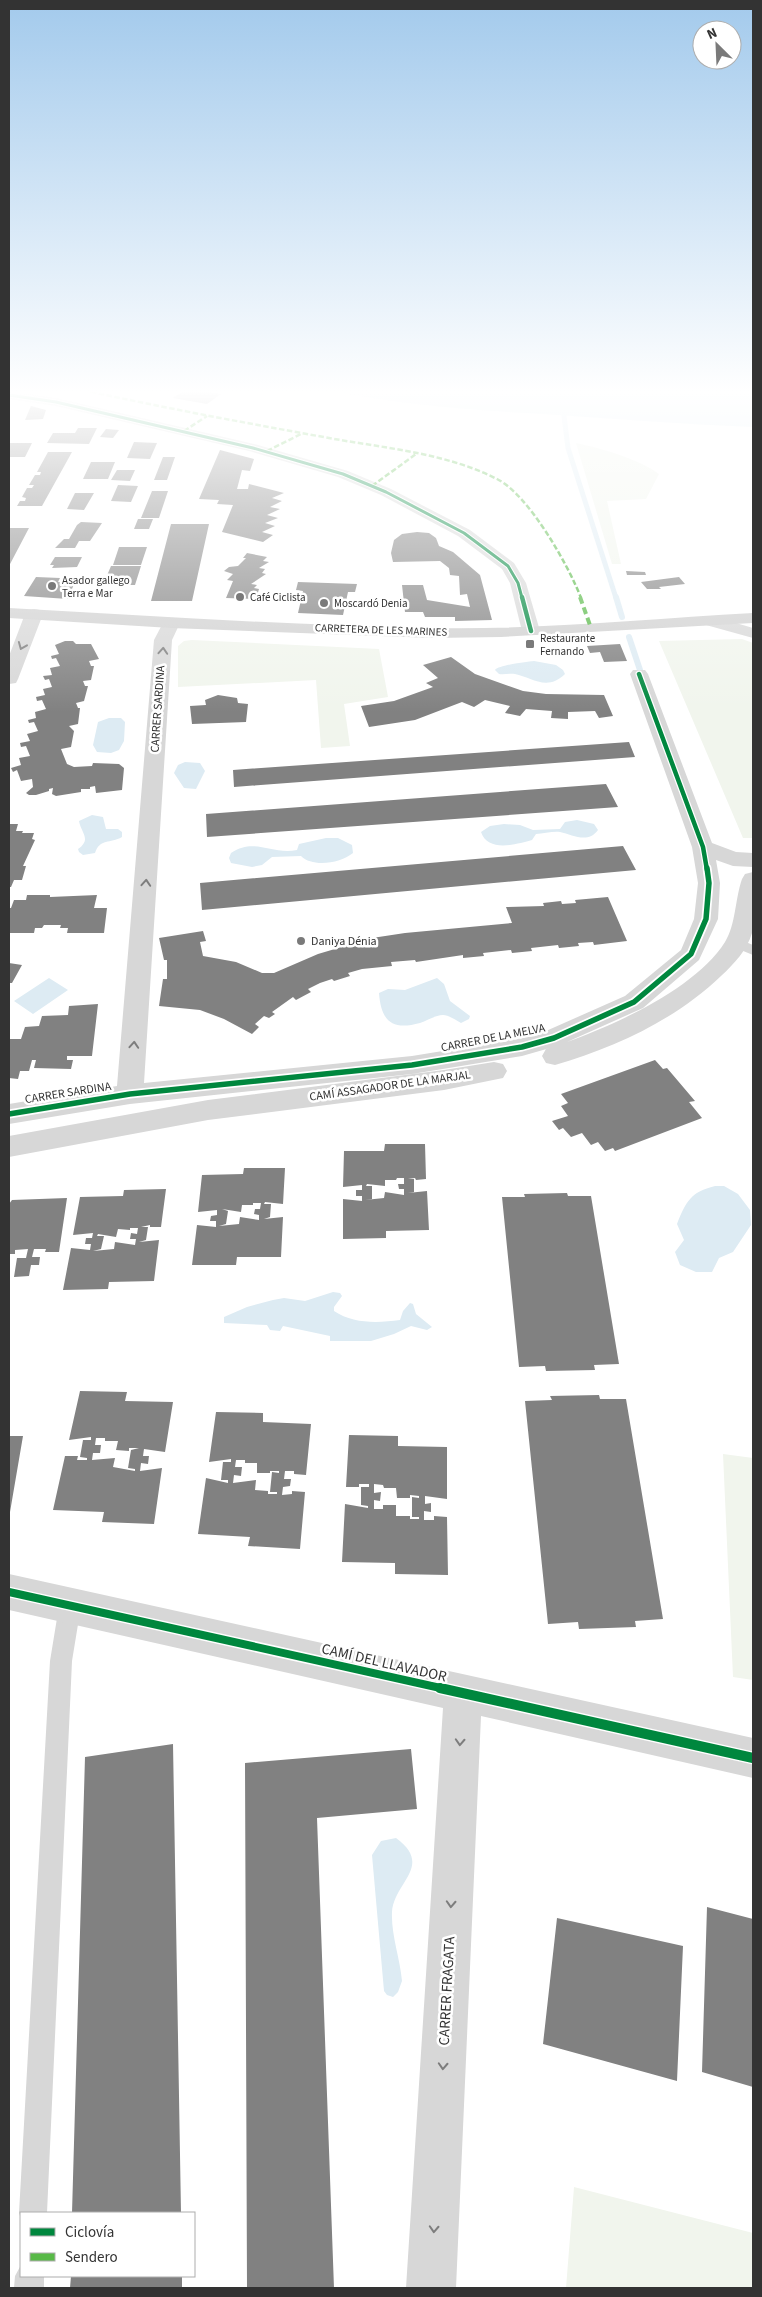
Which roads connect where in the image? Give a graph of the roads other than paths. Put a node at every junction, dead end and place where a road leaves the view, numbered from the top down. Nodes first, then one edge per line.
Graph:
1 (396, 497) edge
2 (9, 613) edge
3 (34, 614) junction
4 (753, 618) edge
5 (712, 621) junction
6 (171, 623) junction
7 (531, 631) junction
8 (753, 633) edge
9 (640, 674) dead end
10 (9, 678) edge
11 (703, 847) junction
12 (753, 860) edge
13 (753, 879) edge
14 (745, 947) edge
15 (130, 1094) junction
16 (9, 1114) edge
17 (9, 1147) edge
18 (9, 1592) edge
19 (70, 1606) junction
20 (463, 1693) junction
21 (753, 1758) edge
22 (33, 2212) edge
23 (431, 2288) edge

1 - 7 street
2 - 3 main road, CARRETERA DE LES MARINES
3 - 6 main road, CARRETERA DE LES MARINES
3 -> 10 street
4 - 5 main road, CARRETERA DE LES MARINES
5 - 7 main road, CARRETERA DE LES MARINES
5 - 8 street
6 - 7 main road, CARRETERA DE LES MARINES
15 -> 6 street, CARRER SARDINA
9 - 11 street, CARRER DE LA MELVA
11 - 12 street
11 - 15 street, CARRER DE LA MELVA
13 - 14 street
14 - 17 street, CAMÍ ASSAGADOR DE LA MARJAL
15 - 16 street, CARRER SARDINA
18 - 19 street, CAMÍ DEL LLAVADOR
19 - 20 street, CAMÍ DEL LLAVADOR
19 - 22 lane
20 - 21 street, CAMÍ DEL LLAVADOR
20 -> 23 street, CARRER FRAGATA

